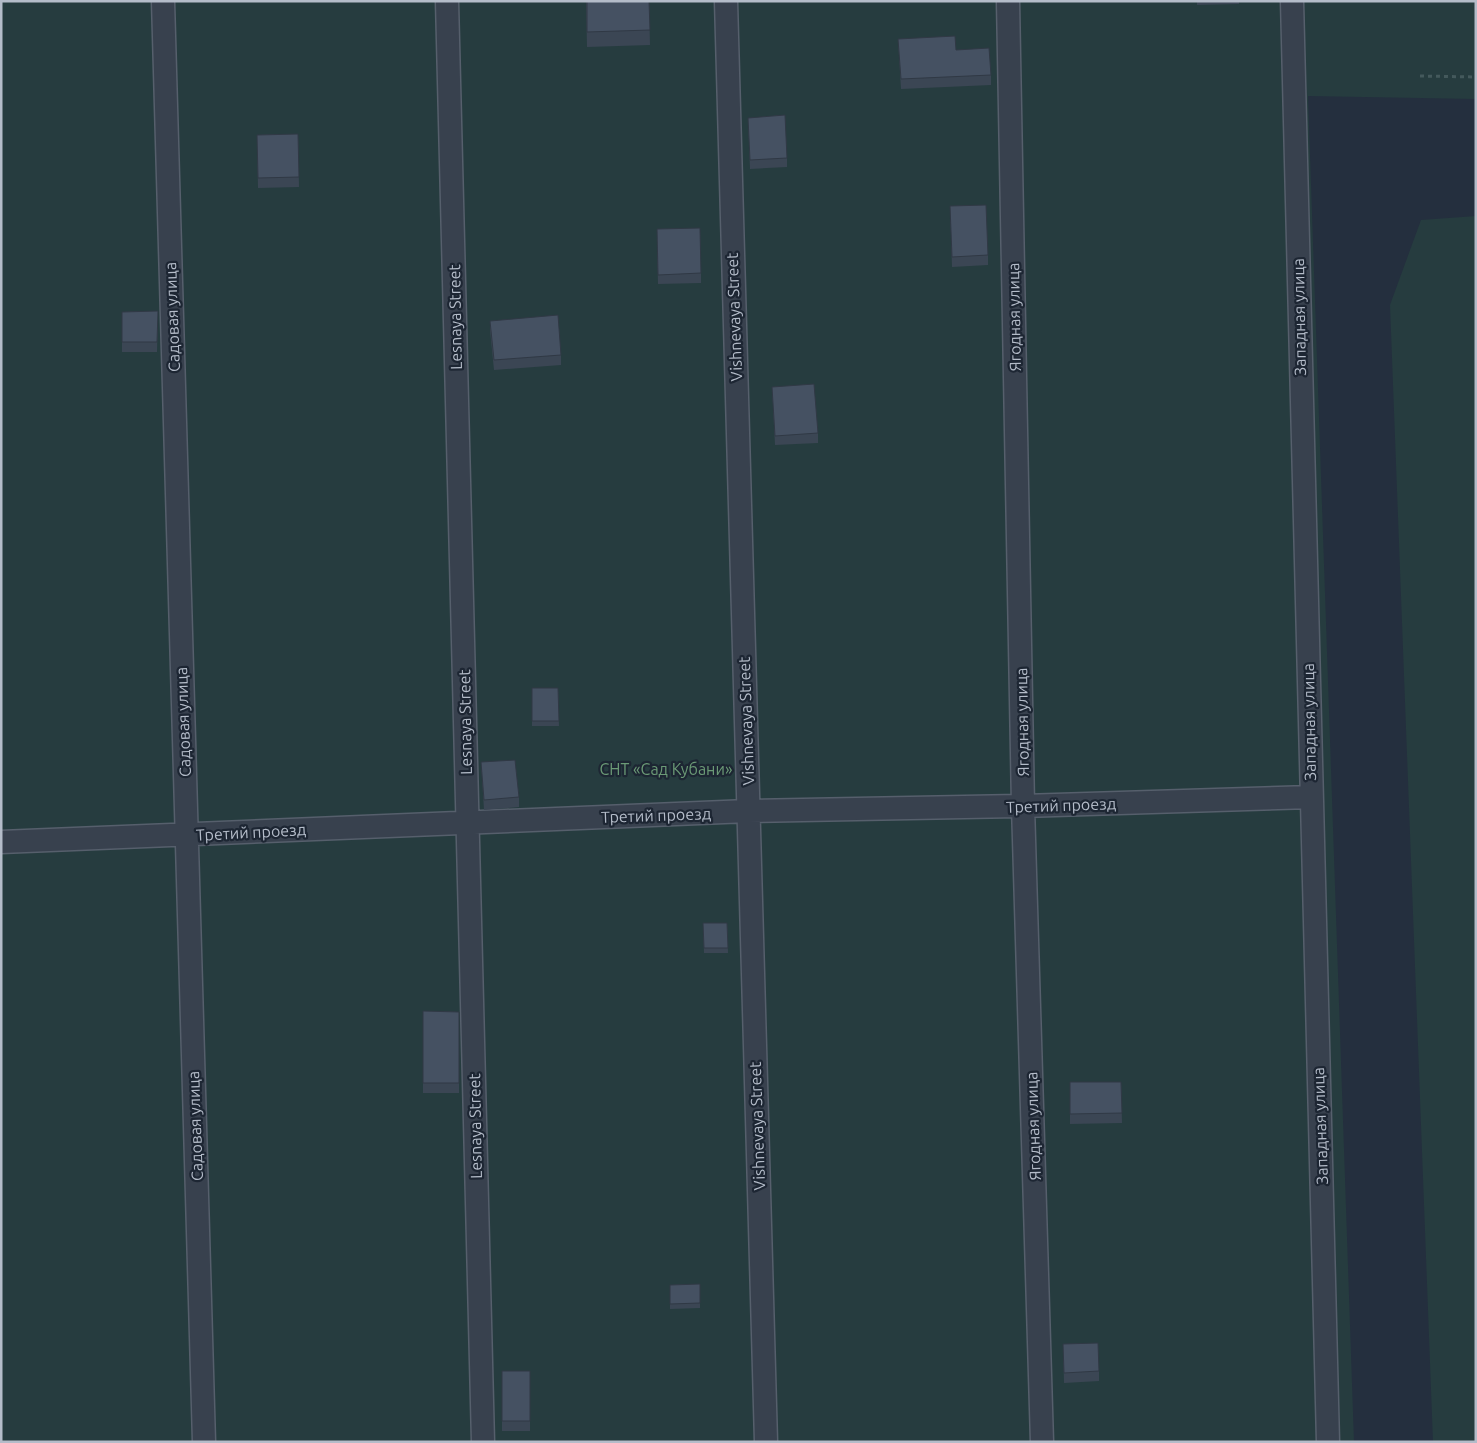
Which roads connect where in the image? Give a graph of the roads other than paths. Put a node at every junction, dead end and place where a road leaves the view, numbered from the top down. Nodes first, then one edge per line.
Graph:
1 (163, 1) edge
2 (447, 1) edge
3 (726, 1) edge
4 (1008, 1) edge
5 (1292, 1) edge
6 (1311, 797) junction
7 (1024, 806) junction
8 (748, 811) junction
9 (467, 822) junction
10 (187, 835) junction
11 (1, 842) edge
12 (204, 1442) edge
13 (483, 1442) edge
14 (766, 1442) edge
15 (1042, 1442) edge
16 (1328, 1442) edge

1 - 10 street, Садовая улица
2 - 9 street, Lesnaya Street
3 - 8 street, Vishnevaya Street
4 - 7 street, Ягодная улица
5 - 6 street, Западная улица
6 - 7 street, Третий проезд
6 - 16 street, Западная улица
7 - 8 street, Третий проезд
7 - 15 street, Ягодная улица
8 - 9 street, Третий проезд
8 - 14 street, Vishnevaya Street
9 - 10 street, Третий проезд
9 - 13 street, Lesnaya Street
10 - 11 street, Третий проезд
10 - 12 street, Садовая улица

